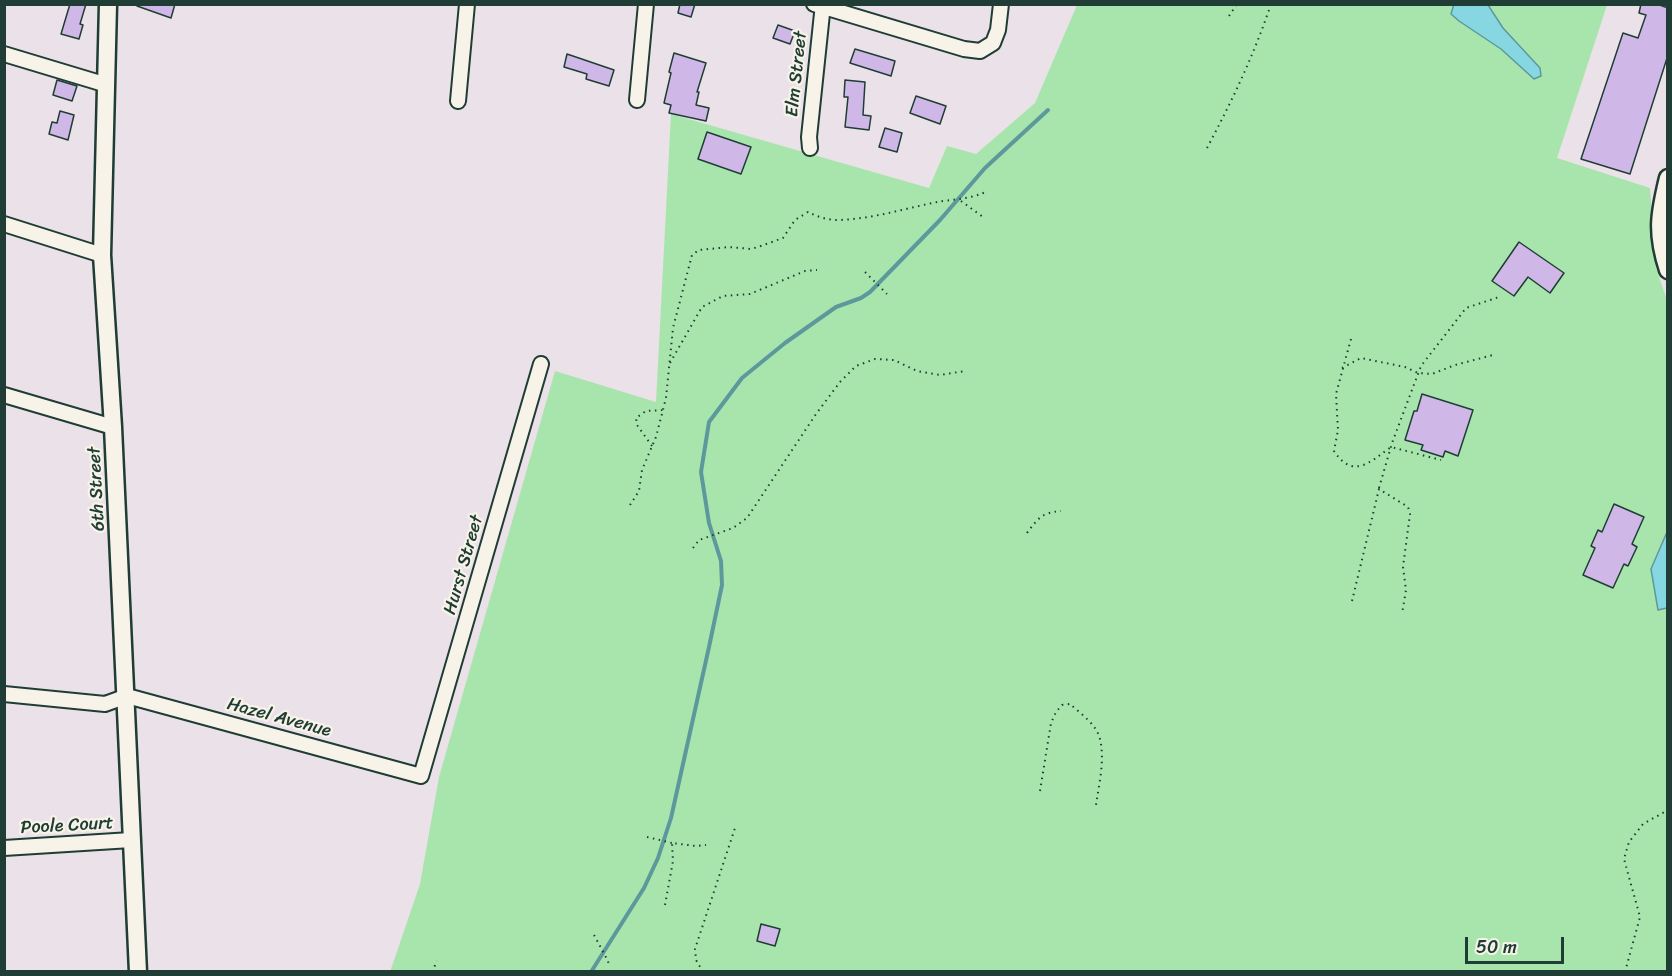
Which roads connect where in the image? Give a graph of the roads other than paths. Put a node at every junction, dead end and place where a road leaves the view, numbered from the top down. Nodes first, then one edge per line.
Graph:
1 (108, 4) edge
2 (467, 4) edge
3 (646, 4) edge
4 (1000, 4) edge
5 (820, 5) edge
6 (4, 54) edge
7 (107, 85) junction
8 (637, 100) dead end
9 (458, 101) dead end
10 (810, 148) dead end
11 (1668, 178) edge
12 (4, 224) edge
13 (102, 255) junction
14 (1668, 270) edge
15 (541, 364) dead end
16 (4, 395) edge
17 (113, 427) junction
18 (4, 694) edge
19 (127, 696) junction
20 (421, 776) joint
21 (131, 840) junction
22 (4, 848) edge
23 (138, 972) edge

1 - 7 street, 6th Street
2 - 9 street
3 - 8 street
4 - 5 street
5 - 10 street, Elm Street
6 - 7 street
7 - 13 street, 6th Street
11 - 14 street
12 - 13 street
13 - 17 street, 6th Street
15 - 20 street, Hurst Street
16 - 17 street
17 - 19 street, 6th Street
18 - 19 street
19 - 20 street, Hazel Avenue
19 - 21 street, 6th Street
21 - 22 street, Poole Court
21 - 23 street, 6th Street

